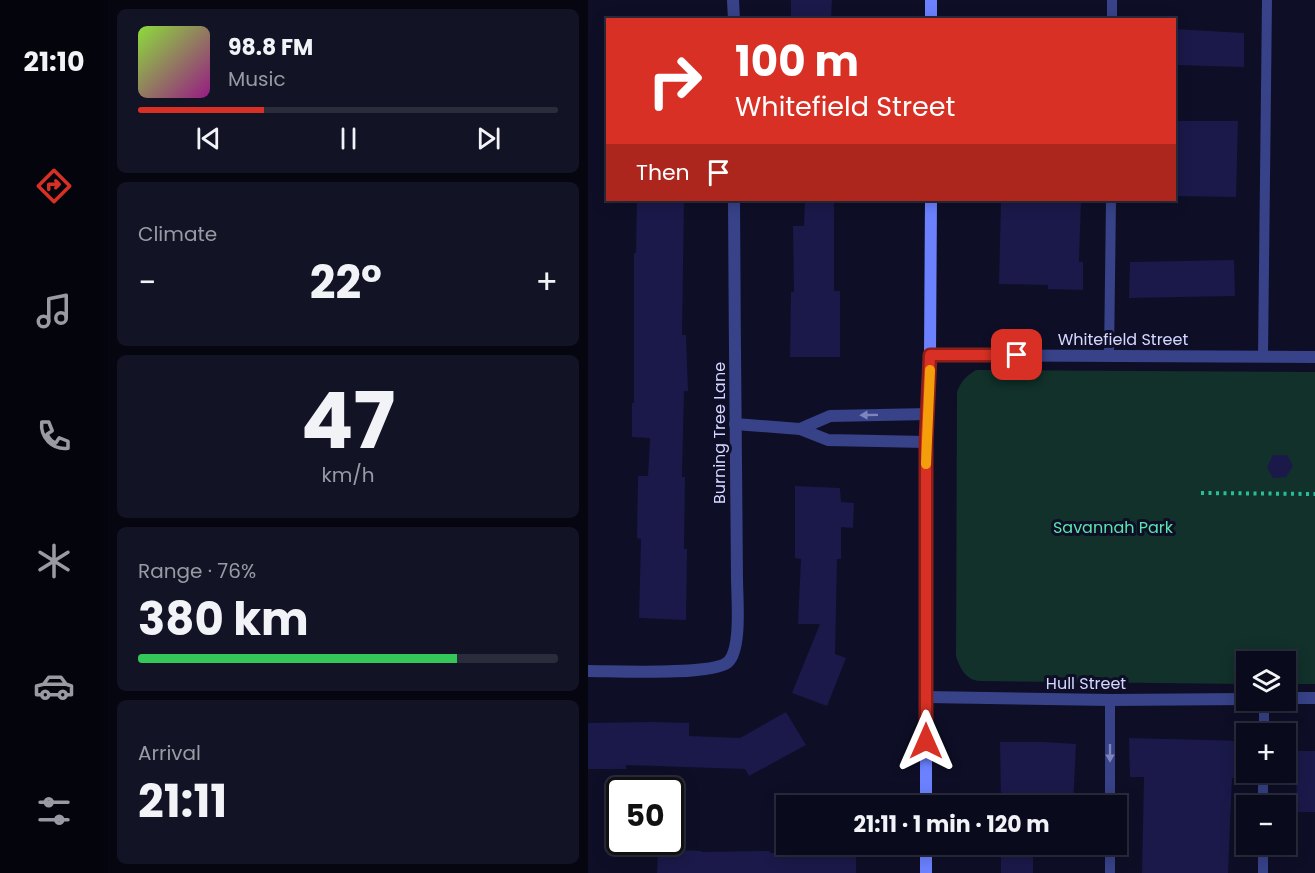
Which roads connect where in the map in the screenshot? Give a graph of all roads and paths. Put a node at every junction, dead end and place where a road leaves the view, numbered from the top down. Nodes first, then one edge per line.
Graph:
1 (733, 0) edge
2 (931, 0) edge
3 (1113, 0) edge
4 (1267, 0) edge
5 (734, 18) edge
6 (931, 18) edge
7 (1112, 18) edge
8 (734, 201) edge
9 (931, 201) edge
10 (1111, 201) edge
11 (930, 355) junction
12 (1109, 356) junction
13 (1263, 356) junction
14 (1315, 357) edge
15 (928, 414) junction
16 (735, 424) junction
17 (800, 429) junction
18 (926, 442) junction
19 (1201, 493) dead end
20 (1315, 494) edge
21 (588, 670) edge
22 (926, 697) junction
23 (1296, 698) edge
24 (1315, 698) edge
25 (1236, 699) edge
26 (1110, 700) junction
27 (926, 795) edge
28 (1110, 795) edge
29 (926, 855) edge
30 (1110, 855) edge
31 (1263, 855) edge
32 (926, 873) edge
33 (1110, 873) edge
34 (1263, 873) edge

1 - 5 street
2 - 6 main road
3 - 7 lane
4 - 13 lane
8 - 16 street, Burning Tree Lane
9 - 11 main road
10 - 12 lane
11 - 12 street, Whitefield Street
11 - 15 main road
12 - 13 street, Whitefield Street
13 - 14 street, Whitefield Street
15 -> 17 street
15 - 18 main road
16 - 17 street
16 - 21 street, Burning Tree Lane
17 - 18 street
18 - 22 main road
19 - 20 path
22 - 26 street, Hull Street
22 - 27 main road
23 - 24 street
25 - 26 street, Hull Street
26 -> 28 lane
29 - 32 main road
30 - 33 lane
31 - 34 lane

